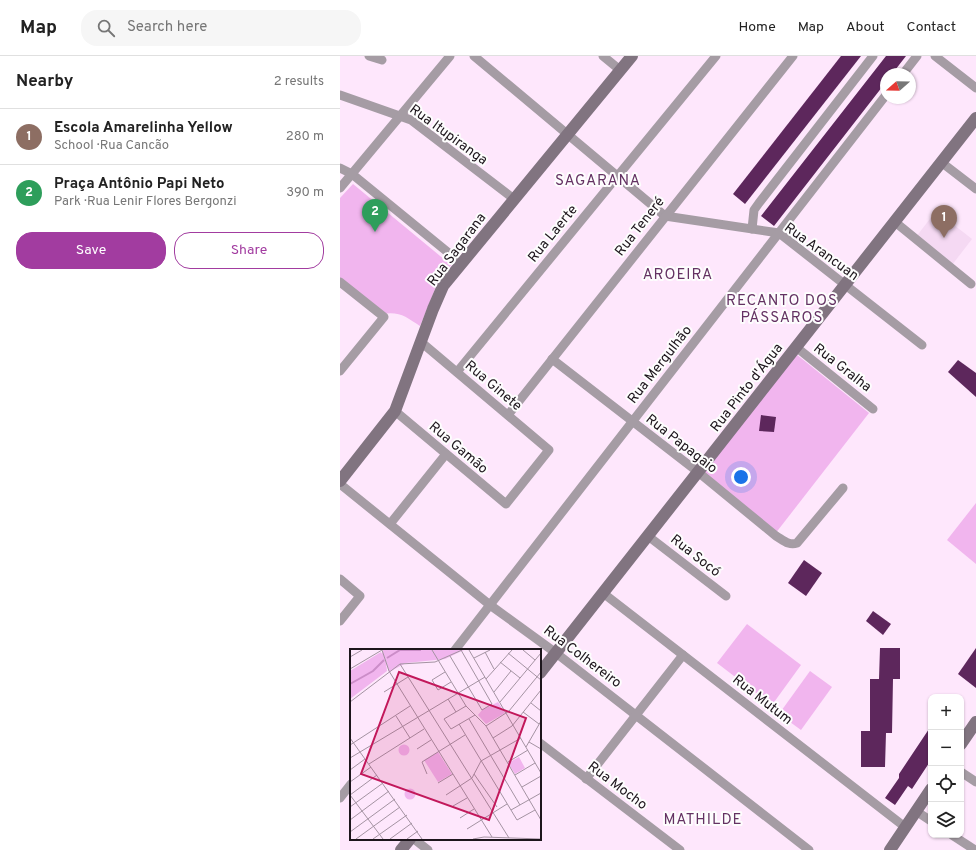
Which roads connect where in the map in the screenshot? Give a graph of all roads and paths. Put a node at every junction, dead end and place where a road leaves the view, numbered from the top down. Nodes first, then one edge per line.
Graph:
1 (370, 56) edge
2 (450, 56) edge
3 (474, 56) edge
4 (603, 56) edge
5 (632, 56) edge
6 (716, 56) edge
7 (793, 56) edge
8 (873, 56) edge
9 (917, 56) edge
10 (935, 56) edge
11 (382, 60) dead end
12 (908, 68) edge
13 (620, 70) junction
14 (976, 88) edge
15 (340, 94) edge
16 (880, 103) edge
17 (401, 116) junction
18 (976, 118) edge
19 (567, 134) junction
20 (941, 162) junction
21 (340, 168) edge
22 (352, 174) junction
23 (617, 176) junction
24 (340, 188) edge
25 (976, 189) edge
26 (514, 199) junction
27 (665, 216) junction
28 (895, 222) junction
29 (752, 229) junction
30 (779, 233) junction
31 (461, 263) junction
32 (340, 282) edge
33 (971, 284) dead end
34 (845, 285) junction
35 (421, 342) junction
36 (922, 345) dead end
37 (796, 348) junction
38 (552, 359) junction
39 (340, 371) edge
40 (457, 372) junction
41 (873, 409) dead end
42 (395, 411) junction
43 (508, 415) junction
44 (632, 422) junction
45 (446, 454) junction
46 (698, 472) junction
47 (340, 480) edge
48 (340, 484) edge
49 (843, 488) dead end
50 (506, 504) joint
51 (390, 524) junction
52 (648, 536) junction
53 (340, 579) edge
54 (603, 593) junction
55 (726, 596) dead end
56 (490, 605) junction
57 (340, 621) edge
58 (456, 649) edge
59 (556, 653) junction
60 (683, 655) junction
61 (541, 672) edge
62 (636, 715) junction
63 (976, 722) edge
64 (964, 740) edge
65 (541, 743) edge
66 (964, 774) edge
67 (586, 779) junction
68 (976, 782) edge
69 (350, 787) edge
70 (928, 793) edge
71 (340, 798) edge
72 (916, 811) junction
73 (928, 819) edge
74 (905, 828) junction
75 (957, 838) edge
76 (409, 840) edge
77 (415, 840) edge
78 (401, 850) edge
79 (428, 850) edge
80 (680, 850) edge
81 (809, 850) edge
82 (890, 850) edge
83 (975, 850) edge

1 - 11 street
2 - 17 street
3 - 19 street
4 - 13 street
5 - 13 street, Rua Sagarana
6 - 23 street, Rua Laerte
7 - 27 street, Rua Teneré
8 - 29 street
9 - 12 street
10 - 14 street
13 - 19 street, Rua Sagarana
15 - 17 street, Rua Itupiranga
16 - 30 street, Rua Mergulhão
17 - 22 street
17 - 26 street, Rua Itupiranga
18 - 20 street, Rua Pinto d'Água
19 - 23 street
19 - 26 street, Rua Sagarana
20 - 25 street
20 - 28 street, Rua Pinto d'Água
21 - 22 street
22 - 24 street
22 - 31 street
23 - 27 street
23 - 40 street, Rua Laerte
26 - 31 street, Rua Sagarana
27 - 29 street, Rua Arancuan
27 - 38 street, Rua Teneré
28 - 33 street
28 - 34 street, Rua Pinto d'Água
29 - 30 street, Rua Arancuan
30 - 34 street, Rua Arancuan
30 - 44 street, Rua Mergulhão
31 - 35 street, Rua Sagarana
32 - 39 street
34 - 36 street, Rua Arancuan
34 - 37 street, Rua Pinto d'Água
35 - 40 street, Rua Ginete
35 - 42 street, Rua Sagarana
37 - 41 street, Rua Gralha
37 - 46 street, Rua Pinto d'Água
38 - 43 street, Rua Teneré
38 - 44 street, Rua Papagaio
40 - 43 street, Rua Ginete
42 - 45 street, Rua Gamão
42 - 47 street, Rua Sagarana
43 - 50 street, Rua Ginete
44 - 46 street, Rua Papagaio
44 - 56 street, Rua Mergulhão
45 - 50 street, Rua Gamão
45 - 51 street
46 - 49 street, Rua Papagaio
46 - 52 street, Rua Pinto d'Água
48 - 51 street, Rua Colhereiro
51 - 56 street, Rua Colhereiro
52 - 54 street, Rua Pinto d'Água
52 - 55 street, Rua Socó
53 - 57 street
54 - 59 street, Rua Pinto d'Água
54 - 60 street, Rua Mutum
56 - 58 street, Rua Mergulhão
56 - 59 street, Rua Colhereiro
59 - 61 street, Rua Pinto d'Água
59 - 62 street, Rua Colhereiro
60 - 62 street
60 - 74 street, Rua Mutum
62 - 67 street
62 - 81 street, Rua Colhereiro
63 - 64 street
65 - 67 street, Rua Mocho
66 - 68 street
67 - 80 street, Rua Mocho
69 - 71 street
70 - 72 street
72 - 73 street
72 - 74 street
74 - 82 street
75 - 83 street
76 - 78 street
77 - 79 street

